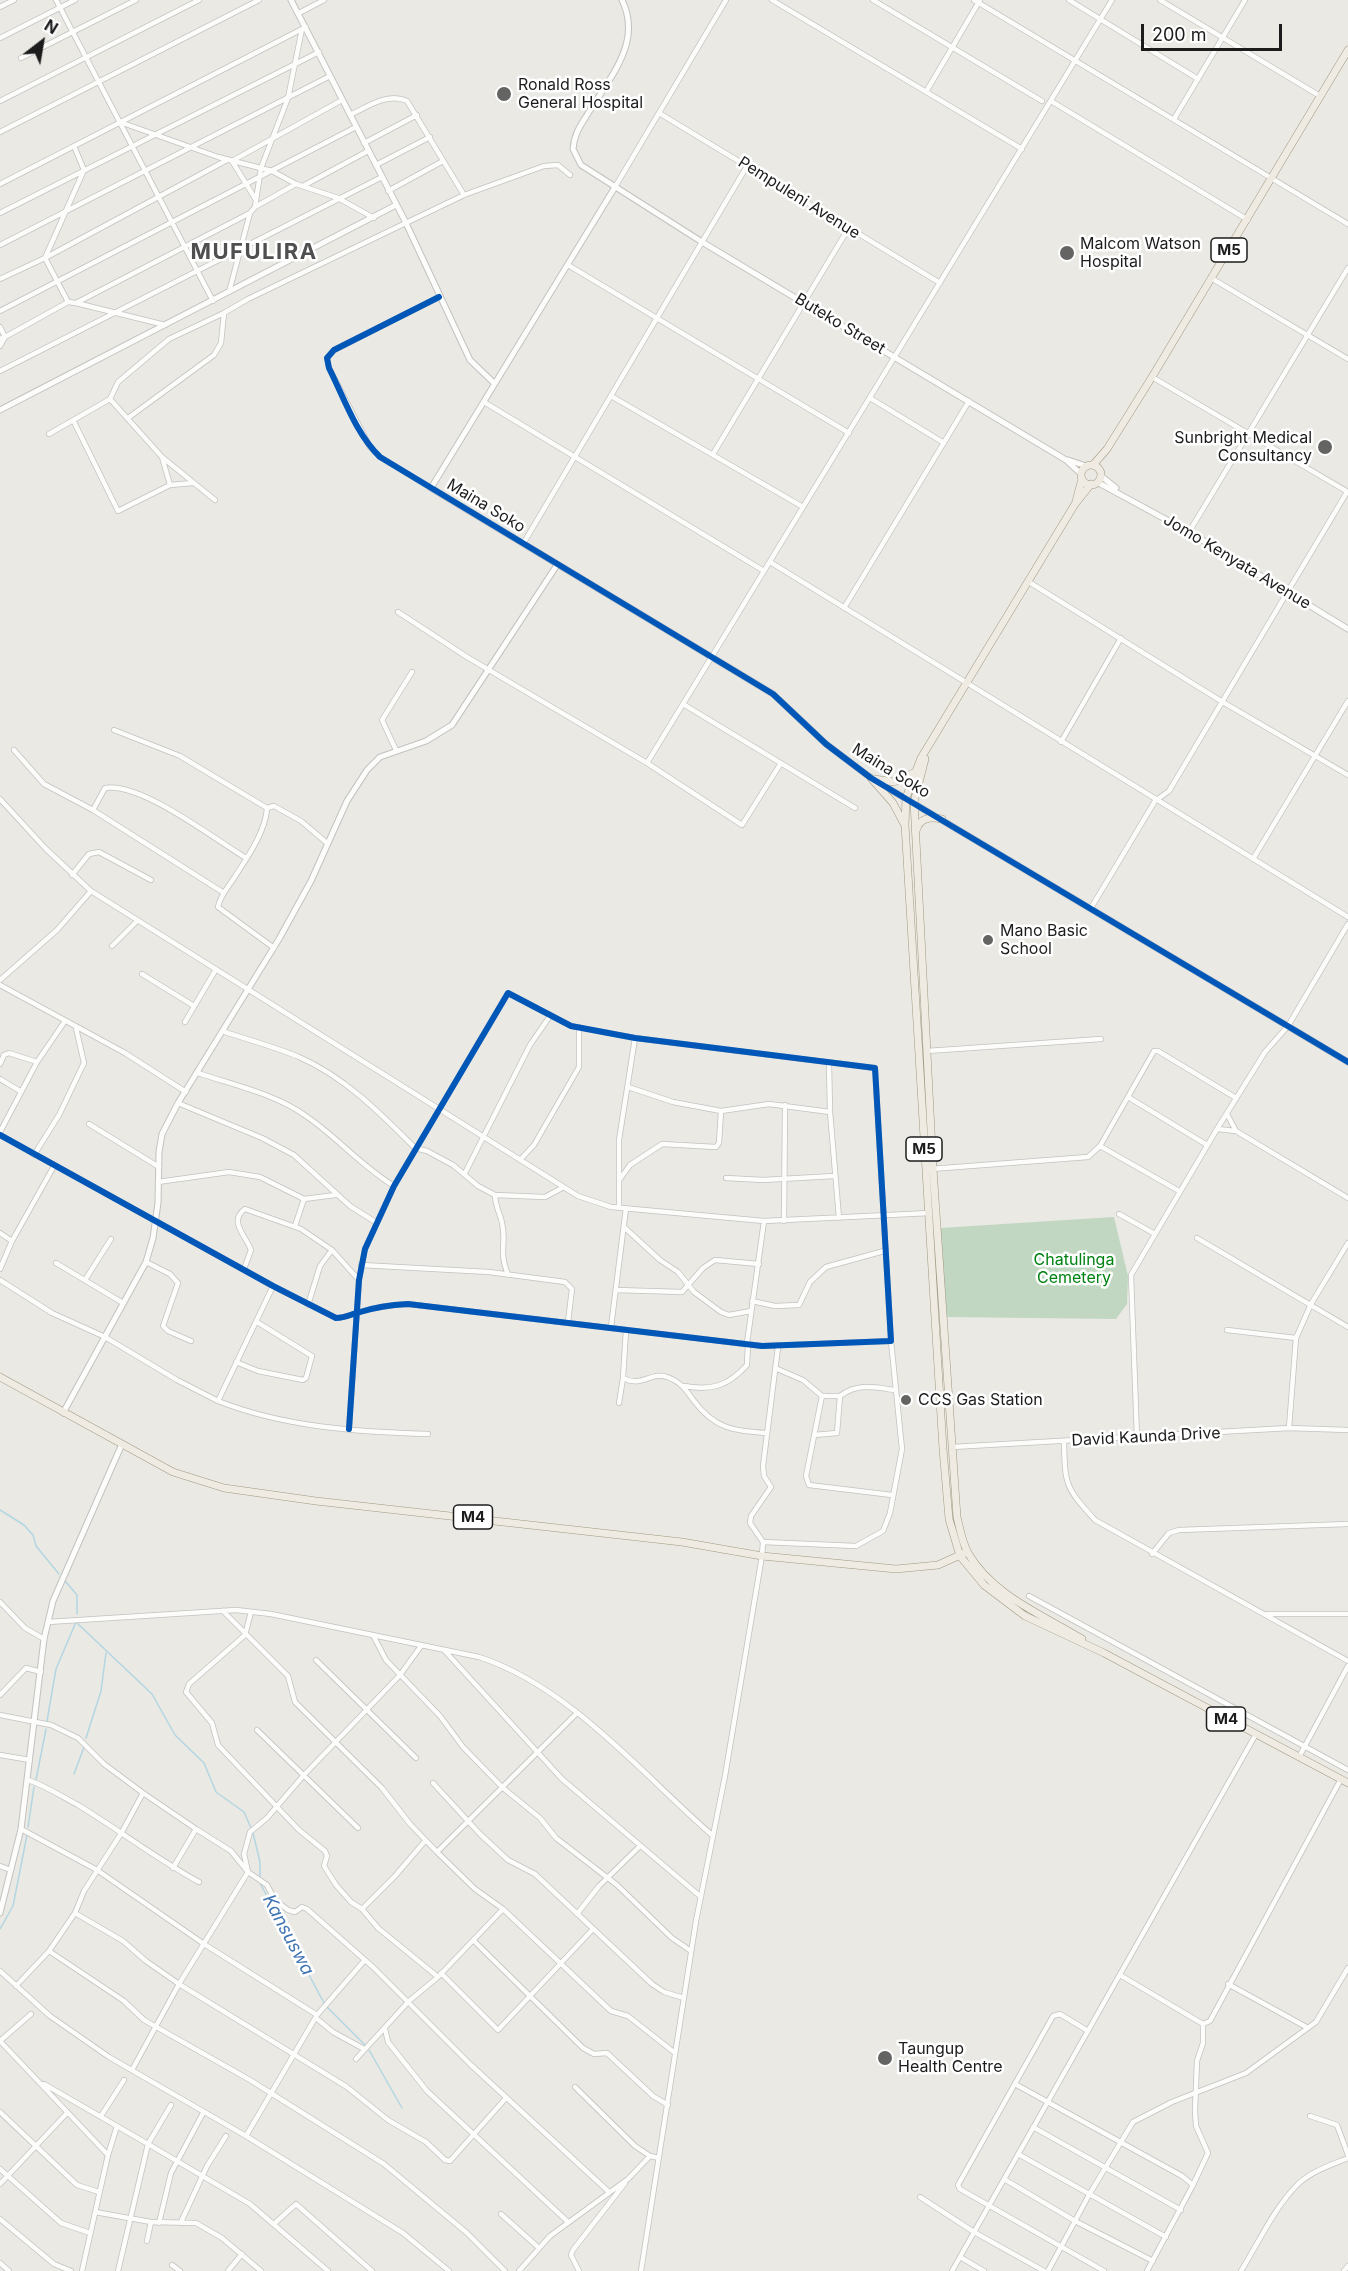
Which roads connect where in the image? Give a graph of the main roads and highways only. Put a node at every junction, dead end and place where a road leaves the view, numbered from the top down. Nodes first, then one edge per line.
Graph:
1 (1348, 50) edge
2 (1107, 449) junction
3 (1089, 466) junction
4 (1082, 476) junction
5 (1097, 478) junction
6 (1075, 504) junction
7 (930, 745) junction
8 (914, 772) junction
9 (942, 819) road end
10 (905, 825) junction
11 (916, 831) junction
12 (929, 1169) junction
13 (932, 1213) junction
14 (0, 1377) edge
15 (967, 1552) junction
16 (960, 1556) junction
17 (1104, 1653) junction
18 (1345, 1781) edge

1 - 2 main road, M5
2 - 3 main road, M5
2 - 5 main road, M5
3 - 4 main road, M5
3 - 5 main road
4 - 5 main road
4 - 6 main road, M5
5 - 6 main road, M5
6 - 7 main road, M5
7 - 8 main road, M5
7 - 11 main road, M5
8 - 10 main road, M5
8 - 10 main road
9 - 11 main road
10 - 12 main road, M5
11 - 12 main road, M5
12 - 13 main road, M5
13 - 15 main road, M5
13 - 16 main road, M5
14 - 16 main road, M4
15 - 16 main road, M4
15 - 17 main road, M4
16 - 17 main road, M4
17 - 18 main road, M4

